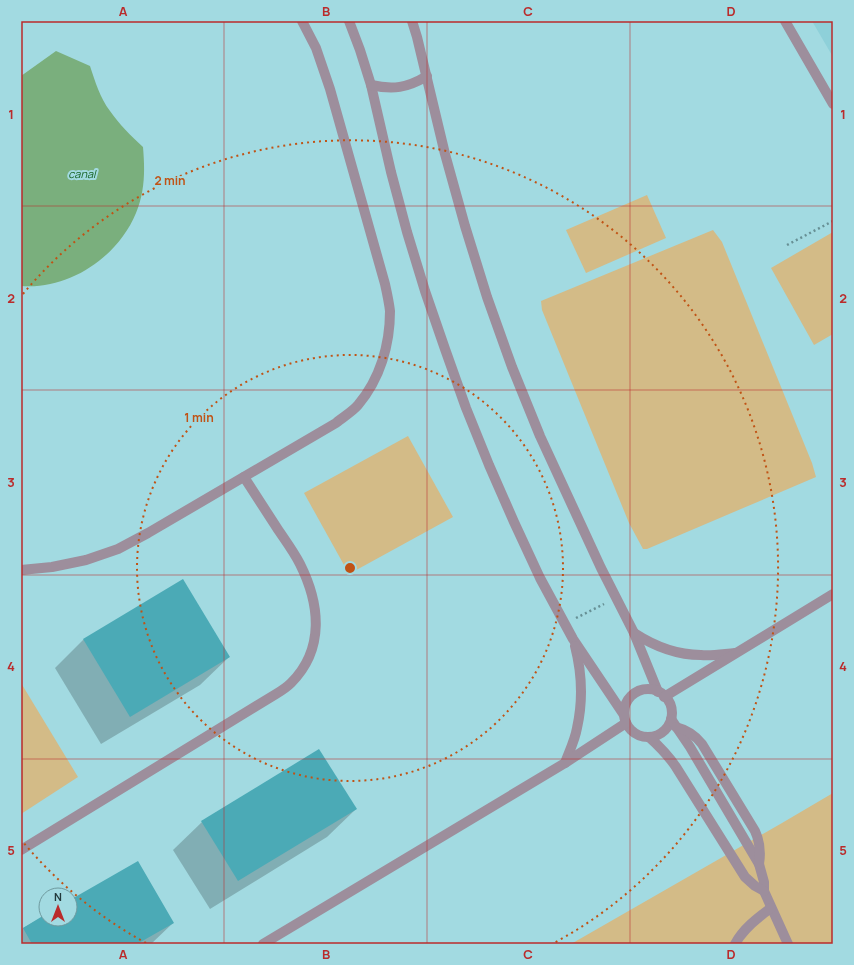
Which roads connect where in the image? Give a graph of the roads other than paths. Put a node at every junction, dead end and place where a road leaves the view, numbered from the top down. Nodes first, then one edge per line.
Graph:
1 (302, 21) edge
2 (349, 21) edge
3 (412, 21) edge
4 (785, 21) edge
5 (427, 76) junction
6 (371, 85) junction
7 (833, 104) edge
8 (244, 477) junction
9 (21, 570) edge
10 (833, 594) edge
11 (634, 633) junction
12 (574, 639) junction
13 (737, 653) junction
14 (661, 694) junction
15 (625, 719) junction
16 (674, 723) junction
17 (648, 737) junction
18 (565, 763) junction
19 (21, 850) edge
20 (764, 891) junction
21 (771, 908) junction
22 (263, 944) edge
23 (735, 944) edge
24 (788, 944) edge

1 - 8 street
2 - 6 street
3 - 5 street
4 - 7 street
5 - 6 street
5 - 11 street
6 - 12 street
8 - 9 street
8 - 19 street
10 - 13 street
11 - 13 street
11 - 14 street
12 - 15 street
12 - 18 street
13 - 14 street
14 - 15 street
14 - 16 street
15 - 17 street
15 - 18 street
16 - 17 street
16 - 20 street
17 - 20 street
18 - 22 street
20 - 21 street
21 - 23 street
21 - 24 street

